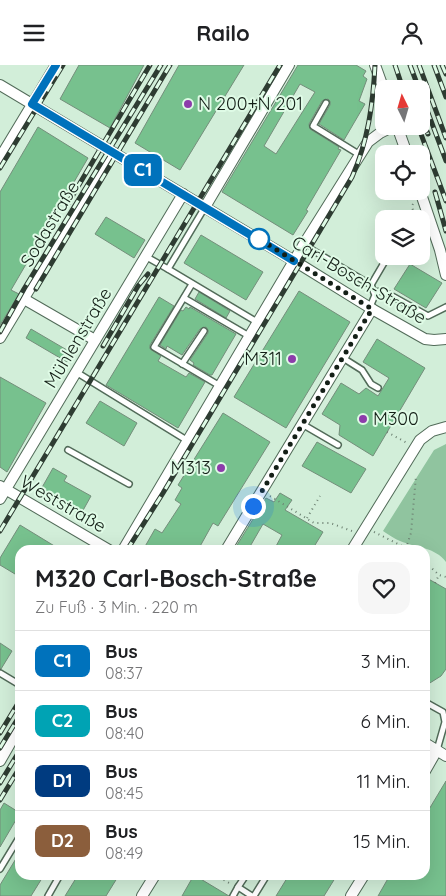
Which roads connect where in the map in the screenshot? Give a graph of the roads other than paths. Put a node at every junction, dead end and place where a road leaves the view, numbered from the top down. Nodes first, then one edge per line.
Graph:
1 (56, 65) edge
2 (289, 65) edge
3 (375, 65) edge
4 (380, 80) edge
5 (0, 85) edge
6 (326, 103) dead end
7 (32, 104) junction
8 (378, 135) edge
9 (112, 152) junction
10 (360, 155) junction
11 (0, 158) edge
12 (183, 194) junction
13 (423, 200) edge
14 (205, 207) junction
15 (304, 244) junction
16 (145, 257) junction
17 (294, 261) junction
18 (383, 265) edge
19 (168, 269) junction
20 (446, 275) edge
21 (192, 284) junction
22 (371, 285) junction
23 (374, 292) junction
24 (184, 298) junction
25 (24, 299) junction
26 (446, 307) edge
27 (371, 308) junction
28 (258, 323) junction
29 (204, 331) dead end
30 (249, 337) junction
31 (0, 338) edge
32 (446, 339) edge
33 (95, 340) junction
34 (342, 358) junction
35 (182, 364) junction
36 (76, 372) junction
37 (220, 386) junction
38 (378, 388) dead end
39 (302, 424) junction
40 (446, 427) edge
41 (188, 441) junction
42 (338, 445) dead end
43 (68, 450) dead end
44 (129, 484) dead end
45 (2, 491) edge
46 (100, 545) edge
47 (126, 545) edge
48 (229, 545) edge
49 (355, 545) edge
50 (0, 673) edge
51 (15, 682) edge
52 (430, 705) edge
53 (15, 733) edge
54 (430, 746) edge
55 (441, 753) edge
56 (0, 761) edge
57 (430, 765) edge
58 (15, 844) edge
59 (0, 869) edge
60 (57, 880) edge
61 (152, 880) edge
62 (243, 880) edge
63 (263, 880) edge
64 (361, 880) edge
65 (238, 887) junction
66 (48, 896) edge
67 (142, 896) edge
68 (233, 896) edge
69 (253, 896) edge
70 (352, 896) edge

1 - 7 street
2 - 14 street
3 - 4 street
5 - 7 street, Carl-Bosch-Straße
6 - 10 lane
7 - 9 street, Carl-Bosch-Straße
7 - 11 street
8 - 10 street
9 - 12 street, Carl-Bosch-Straße
9 - 25 street, Sodastraße
10 - 15 street
12 - 14 street, Carl-Bosch-Straße
12 - 16 street, Mühlenstraße
13 - 20 street
14 - 17 street, Carl-Bosch-Straße
14 - 19 lane
15 - 17 street
15 - 22 lane
16 - 19 lane
16 - 33 street, Mühlenstraße
17 - 27 street, Carl-Bosch-Straße
17 - 28 street
18 - 22 lane
19 - 21 lane
21 - 24 lane
21 - 28 lane
22 - 23 lane
23 - 26 lane
23 - 27 lane
24 - 30 lane
24 - 35 lane
25 - 31 street, Sodastraße
25 - 33 street
27 - 32 street, Carl-Bosch-Straße
27 - 34 street
28 - 30 street
29 - 35 lane
30 - 37 street
33 - 36 street, Mühlenstraße
34 - 38 lane
34 - 39 street
35 - 37 lane
36 - 41 lane
36 - 45 street, Mühlenstraße
37 - 41 street
39 - 42 lane
39 - 48 street
40 - 49 street
41 - 47 street
43 - 44 lane
45 - 46 street, Weststraße
50 - 51 lane
52 - 55 lane
53 - 56 street
54 - 55 street
55 - 57 street
58 - 59 lane
60 - 66 lane
61 - 67 street
62 - 65 lane
63 - 69 lane
64 - 70 street
65 - 68 lane
65 - 69 lane

